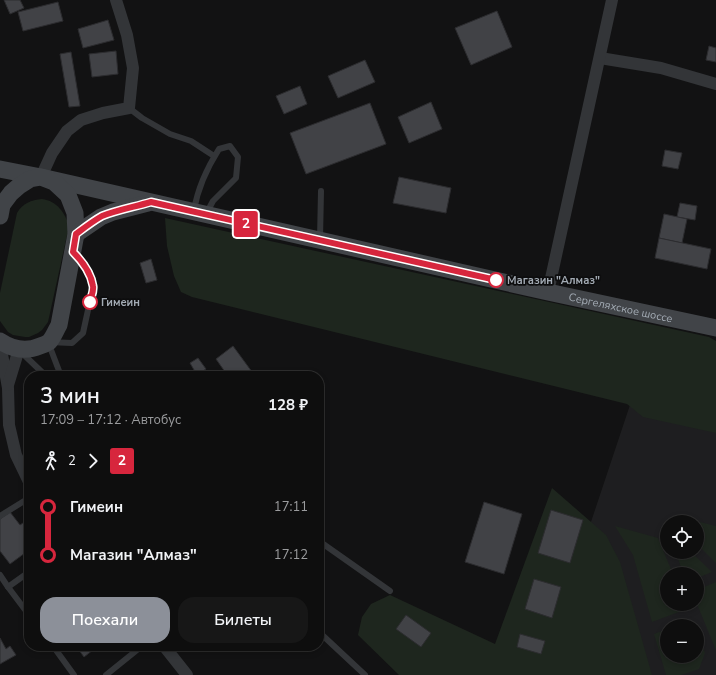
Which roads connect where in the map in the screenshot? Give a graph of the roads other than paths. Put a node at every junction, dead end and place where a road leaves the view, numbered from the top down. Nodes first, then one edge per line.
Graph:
1 (116, 0) edge
2 (612, 0) edge
3 (600, 58) junction
4 (716, 84) edge
5 (129, 108) junction
6 (214, 156) junction
7 (0, 170) edge
8 (41, 177) junction
9 (321, 191) dead end
10 (151, 202) junction
11 (1, 207) edge
12 (199, 214) junction
13 (76, 234) junction
14 (320, 241) junction
15 (73, 252) junction
16 (548, 292) junction
17 (716, 328) edge
18 (0, 341) edge
19 (48, 342) junction
20 (19, 349) junction
21 (0, 351) edge
22 (41, 371) edge
23 (59, 371) edge
24 (8, 388) junction
25 (24, 472) edge
26 (24, 501) edge
27 (0, 516) edge
28 (324, 545) edge
29 (0, 576) edge
30 (24, 576) edge
31 (8, 587) junction
32 (390, 591) dead end
33 (24, 608) edge
34 (324, 637) edge
35 (56, 651) edge
36 (136, 651) edge
37 (168, 651) edge
38 (74, 675) edge
39 (106, 675) edge
40 (187, 675) edge
41 (365, 675) edge

1 - 5 street
2 - 3 street
3 - 4 street
3 - 16 street
5 - 6 lane
5 - 8 street
6 - 12 lane
6 - 12 lane
7 - 8 main road, Сергеляхское шоссе
8 - 10 main road, Сергеляхское шоссе
8 - 11 main road
8 - 13 main road, Сергеляхское шоссе
9 - 14 lane
10 - 12 main road, Сергеляхское шоссе
10 - 13 main road, Сергеляхское шоссе
12 - 14 main road, Сергеляхское шоссе
13 - 15 main road, Сергеляхское шоссе
14 - 16 main road, Сергеляхское шоссе
15 - 19 main road, Сергеляхское шоссе
15 - 19 lane
16 - 17 main road, Сергеляхское шоссе
18 - 20 main road
19 - 20 main road
19 - 23 lane
20 - 22 lane
20 - 24 street
21 - 24 street
24 - 25 street
26 - 27 lane
28 - 32 lane
29 - 31 lane
30 - 31 lane
31 - 33 lane
34 - 41 lane
35 - 38 lane
36 - 39 lane
37 - 40 street

